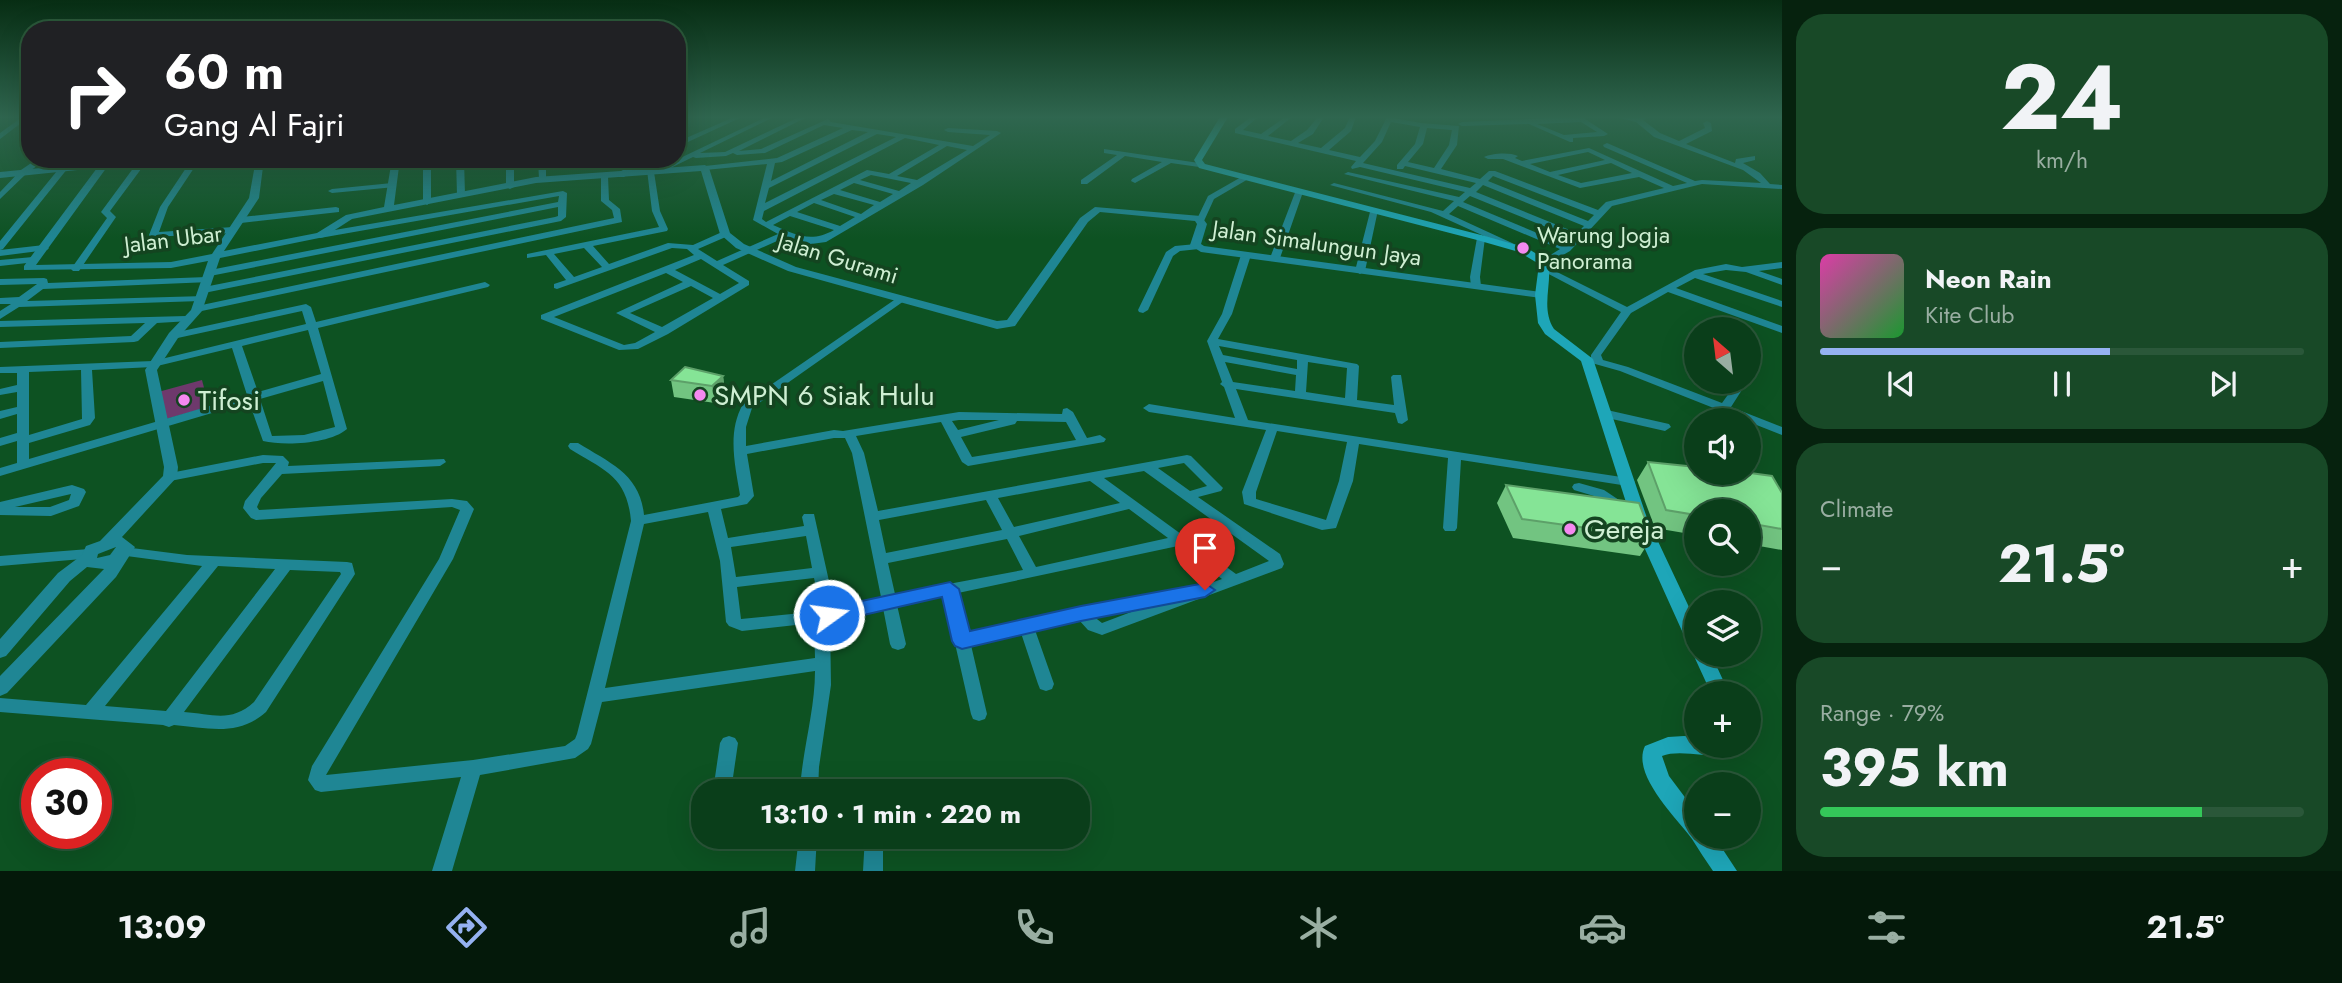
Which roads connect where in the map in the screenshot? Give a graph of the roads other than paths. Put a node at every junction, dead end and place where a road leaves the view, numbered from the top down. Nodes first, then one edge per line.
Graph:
1 (781, 158) edge
2 (824, 158) edge
3 (861, 158) edge
4 (922, 158) edge
5 (960, 158) edge
6 (1115, 158) edge
7 (1149, 158) edge
8 (1199, 158) edge
9 (1345, 158) edge
10 (1363, 158) edge
11 (1408, 158) edge
12 (1445, 158) edge
13 (1508, 158) edge
14 (1547, 158) edge
15 (1605, 158) edge
16 (1636, 158) edge
17 (1709, 158) edge
18 (1752, 158) dead end
19 (1169, 161) junction
20 (1612, 161) junction
21 (771, 162) junction
22 (1359, 162) junction
23 (1404, 163) junction
24 (1522, 163) junction
25 (1199, 165) junction
26 (30, 168) edge
27 (69, 168) edge
28 (102, 168) edge
29 (138, 168) edge
30 (190, 168) edge
31 (259, 168) edge
32 (395, 168) edge
33 (427, 168) edge
34 (460, 168) edge
35 (510, 168) edge
36 (542, 168) edge
37 (624, 168) edge
38 (663, 168) edge
39 (705, 168) junction
40 (65, 169) junction
41 (1437, 170) junction
42 (1739, 171) junction
43 (25, 172) junction
44 (654, 172) junction
45 (611, 173) junction
46 (1396, 173) junction
47 (0, 174) edge
48 (1348, 174) junction
49 (1549, 174) junction
50 (1640, 174) junction
51 (892, 175) junction
52 (1246, 178) junction
53 (543, 179) junction
54 (556, 179) junction
55 (854, 181) junction
56 (1135, 181) dead end
57 (1084, 182) dead end
58 (1484, 182) junction
59 (920, 183) junction
60 (524, 184) junction
61 (1695, 184) junction
62 (392, 185) junction
63 (1334, 185) junction
64 (11, 186) junction
65 (1763, 186) junction
66 (0, 187) edge
67 (510, 187) junction
68 (764, 187) junction
69 (1782, 187) edge
70 (1672, 189) junction
71 (332, 191) dead end
72 (834, 191) junction
73 (557, 192) junction
74 (1299, 192) junction
75 (1472, 192) junction
76 (902, 194) junction
77 (461, 195) junction
78 (0, 197) edge
79 (528, 197) junction
80 (1320, 197) junction
81 (815, 201) junction
82 (427, 202) junction
83 (1459, 202) junction
84 (563, 204) junction
85 (882, 205) junction
86 (389, 208) junction
87 (337, 210) dead end
88 (758, 210) junction
89 (1374, 210) junction
90 (791, 213) junction
91 (1598, 213) junction
92 (1444, 214) junction
93 (862, 216) junction
94 (562, 217) junction
95 (1201, 219) junction
96 (619, 220) junction
97 (388, 223) junction
98 (237, 225) junction
99 (1589, 225) junction
100 (767, 226) junction
101 (840, 229) junction
102 (660, 230) junction
103 (726, 234) junction
104 (785, 234) junction
105 (320, 235) junction
106 (391, 236) junction
107 (624, 237) junction
108 (1579, 237) junction
109 (1481, 238) junction
110 (586, 244) junction
111 (675, 244) junction
112 (0, 247) edge
113 (690, 247) junction
114 (1196, 247) junction
115 (44, 248) junction
116 (1567, 249) junction
117 (749, 250) junction
118 (1523, 250) junction
119 (388, 251) junction
120 (548, 252) junction
121 (0, 253) edge
122 (1246, 255) junction
123 (530, 256) dead end
124 (642, 256) junction
125 (701, 256) junction
126 (215, 257) junction
127 (1275, 258) junction
128 (0, 263) edge
129 (31, 264) junction
130 (716, 264) junction
131 (1782, 265) edge
132 (1545, 266) junction
133 (391, 267) junction
134 (608, 268) junction
135 (76, 269) junction
136 (668, 270) junction
137 (1746, 270) junction
138 (1360, 271) junction
139 (1693, 274) junction
140 (572, 281) junction
141 (1, 282) edge
142 (1782, 282) edge
143 (689, 283) junction
144 (485, 285) dead end
145 (41, 286) junction
146 (558, 286) dead end
147 (1476, 286) junction
148 (1666, 288) junction
149 (204, 290) junction
150 (1541, 295) junction
151 (721, 298) junction
152 (900, 299) junction
153 (0, 301) edge
154 (20, 302) junction
155 (1782, 304) edge
156 (1143, 310) dead end
157 (1627, 311) junction
158 (0, 316) edge
159 (186, 319) junction
160 (154, 320) junction
161 (1011, 323) joint
162 (0, 324) edge
163 (313, 326) junction
164 (1782, 330) edge
165 (664, 332) junction
166 (173, 337) junction
167 (1212, 341) junction
168 (236, 344) junction
169 (0, 345) edge
170 (1217, 357) junction
171 (1303, 358) junction
172 (1592, 360) junction
173 (153, 364) junction
174 (86, 368) junction
175 (23, 369) junction
176 (0, 370) edge
177 (1301, 373) junction
178 (327, 376) junction
179 (1397, 377) dead end
180 (1226, 384) junction
181 (22, 387) junction
182 (0, 392) edge
183 (1734, 394) edge
184 (1300, 395) junction
185 (253, 397) junction
186 (1351, 403) junction
187 (1725, 407) junction
188 (1149, 408) dead end
189 (22, 409) junction
190 (1606, 414) junction
191 (0, 415) edge
192 (1030, 417) junction
193 (945, 418) junction
194 (1243, 422) junction
195 (163, 425) junction
196 (1273, 426) junction
197 (1665, 427) dead end
198 (1782, 431) edge
199 (845, 434) junction
200 (954, 435) junction
201 (22, 438) junction
202 (1100, 439) dead end
203 (1354, 440) junction
204 (0, 442) edge
205 (1083, 442) junction
206 (574, 446) dead end
207 (741, 451) junction
208 (1455, 454) junction
209 (440, 462) dead end
210 (279, 464) junction
211 (23, 465) junction
212 (1146, 466) junction
213 (3, 473) edge
214 (1092, 476) junction
215 (170, 477) junction
216 (1628, 482) junction
217 (1579, 487) dead end
218 (990, 495) junction
219 (1186, 496) junction
220 (1129, 505) junction
221 (0, 506) edge
222 (714, 508) junction
223 (0, 511) edge
224 (872, 517) junction
225 (1639, 518) junction
226 (638, 521) junction
227 (1450, 528) dead end
228 (1011, 533) junction
229 (1178, 541) junction
230 (724, 543) junction
231 (120, 544) junction
232 (88, 556) junction
233 (881, 559) junction
234 (0, 561) edge
235 (214, 561) junction
236 (287, 563) junction
237 (820, 572) junction
238 (1032, 573) junction
239 (1234, 580) junction
240 (731, 583) junction
241 (950, 589) junction
242 (888, 601) junction
243 (825, 616) junction
244 (1684, 616) edge
245 (1026, 626) junction
246 (962, 641) junction
247 (898, 644) dead end
248 (0, 651) edge
249 (822, 663) junction
250 (1046, 684) dead end
251 (0, 688) edge
252 (595, 696) junction
253 (0, 705) edge
254 (91, 711) junction
255 (979, 714) dead end
256 (169, 720) junction
257 (729, 743) dead end
258 (1684, 744) edge
259 (473, 768) junction
260 (724, 779) edge
261 (810, 779) edge
262 (1684, 812) edge
263 (807, 849) edge
264 (874, 849) edge
265 (1711, 849) edge
266 (442, 871) edge
267 (805, 871) edge
268 (873, 871) edge
269 (1726, 871) edge

1 - 21 street
2 - 68 street
3 - 88 street
4 - 51 street
5 - 59 street
6 - 57 street
7 - 19 street
8 - 25 main road
9 - 22 street
10 - 22 street
11 - 23 street
12 - 41 street
13 - 24 street
14 - 24 street
15 - 20 street
16 - 61 street
17 - 42 street
18 - 42 street
19 - 25 street
19 - 56 street
20 - 49 street
20 - 50 street
21 - 39 street
21 - 68 street
22 - 46 street
22 - 48 street
23 - 41 street
23 - 46 street
24 - 49 street
25 - 52 main road
26 - 43 street
27 - 40 street
28 - 115 street
29 - 135 street
30 - 98 street
31 - 98 street
32 - 62 street
33 - 82 street
34 - 77 street
35 - 67 street
36 - 53 street
37 - 45 street
38 - 44 street
39 - 44 street, Jalan Ubar
39 - 103 street
40 - 43 street
40 - 112 street
41 - 58 street
42 - 65 street
43 - 47 street
43 - 64 street
44 - 45 street, Jalan Ubar
44 - 102 street
45 - 54 street, Jalan Ubar
45 - 96 street
46 - 75 street
48 - 63 street
48 - 83 street
49 - 50 street
50 - 70 street
51 - 55 street
51 - 59 street
52 - 74 main road
52 - 95 street
53 - 54 street, Jalan Ubar
53 - 60 street, Jalan Ubar
54 - 73 street
55 - 72 street
55 - 76 street
58 - 75 street
58 - 91 street
58 - 99 street
59 - 76 street
60 - 67 street, Jalan Ubar
60 - 79 street
61 - 65 street
61 - 70 street
62 - 71 street
62 - 86 street
63 - 80 street
63 - 92 street
64 - 66 street
64 - 78 street
65 - 69 street
67 - 77 street, Jalan Ubar
68 - 88 street
70 - 91 street
72 - 81 street
72 - 85 street
73 - 79 street
73 - 84 street
74 - 80 main road
74 - 127 street
75 - 83 street
75 - 108 street
76 - 85 street
77 - 82 street, Jalan Ubar
79 - 97 street
80 - 89 main road
81 - 90 street
81 - 93 street
82 - 86 street, Jalan Ubar
83 - 92 street
83 - 116 street
84 - 94 street
84 - 106 street
85 - 93 street
86 - 105 street, Jalan Ubar
87 - 98 street
88 - 100 street
89 - 109 main road
89 - 138 street
90 - 100 street
90 - 101 street
91 - 99 street
92 - 118 street
93 - 101 street
94 - 96 street
94 - 119 street
95 - 114 street, Jalan Simalungun Jaya
95 - 161 street, Jalan Simalungun Jaya
96 - 133 street
97 - 105 street
97 - 106 street
98 - 126 street
99 - 108 street
100 - 104 street
101 - 104 street
102 - 107 street
102 - 111 street
103 - 113 street
103 - 117 street, Jalan Gurami
104 - 117 street
105 - 126 street, Jalan Ubar
106 - 119 street
106 - 149 street
107 - 110 street
107 - 124 street
108 - 116 street
109 - 118 main road
109 - 147 street
110 - 120 street
110 - 134 street
111 - 113 street
111 - 124 street
113 - 125 street
114 - 122 street, Jalan Simalungun Jaya
114 - 156 street
115 - 121 street
115 - 129 street
116 - 132 street
117 - 130 street
117 - 152 street, Jalan Gurami
118 - 132 main road
119 - 133 street
119 - 149 street
120 - 123 street
120 - 140 street
122 - 127 street, Jalan Simalungun Jaya
122 - 167 street
124 - 134 street
125 - 130 street
125 - 136 street
126 - 135 street, Jalan Ubar
126 - 149 street
127 - 138 street, Jalan Simalungun Jaya
128 - 129 street
129 - 135 street, Jalan Ubar
129 - 141 street
130 - 151 street
131 - 137 street
132 - 150 main road
132 - 157 street
133 - 149 street
134 - 140 street
136 - 143 street
136 - 165 street
137 - 139 street
137 - 142 street
138 - 147 street, Jalan Simalungun Jaya
139 - 148 street
139 - 155 street
140 - 146 street
141 - 145 street
143 - 151 street
143 - 165 street
144 - 163 street
145 - 149 street
145 - 154 street
147 - 150 street, Jalan Simalungun Jaya
148 - 157 street
148 - 164 street
149 - 154 street
149 - 159 street
150 - 172 main road
151 - 165 street
152 - 161 street, Jalan Gurami
152 - 207 street
153 - 154 street
154 - 158 street
157 - 172 street
159 - 160 street
159 - 166 street
160 - 162 street
160 - 169 street
163 - 166 street
163 - 168 street
163 - 178 street
166 - 173 street
167 - 170 street
167 - 171 street
168 - 173 street
168 - 185 street
170 - 177 street
170 - 180 street
171 - 177 street
171 - 186 street
172 - 187 street
172 - 190 main road
173 - 174 street
173 - 195 street
174 - 175 street
174 - 201 street
175 - 176 street
175 - 181 street
177 - 184 street
178 - 185 street
178 - 185 street
179 - 186 street
180 - 184 street
180 - 194 street
181 - 182 street
181 - 189 street
183 - 187 street
184 - 186 street
185 - 195 street
187 - 198 street
188 - 194 street
189 - 191 street
189 - 201 street
190 - 197 street
190 - 216 main road
192 - 193 street
192 - 200 street
192 - 205 street
193 - 199 street
193 - 200 street
194 - 196 street
195 - 211 street
195 - 215 street
196 - 203 street
196 - 203 street
199 - 207 street
199 - 224 street
200 - 205 street
201 - 204 street
201 - 211 street
202 - 205 street
203 - 208 street
206 - 226 street
207 - 222 street
208 - 216 street
208 - 227 street
209 - 210 street
210 - 215 street
210 - 259 street
211 - 213 street
212 - 214 street
212 - 219 street
212 - 219 street
214 - 218 street
214 - 220 street
215 - 231 street
216 - 225 main road
217 - 225 street
218 - 224 street
218 - 228 street
219 - 239 street
220 - 228 street
220 - 229 street
221 - 223 street
222 - 226 street
222 - 230 street
224 - 233 street
225 - 244 main road
226 - 252 street
228 - 233 street
228 - 238 street
229 - 238 street
229 - 239 street
230 - 237 street
230 - 240 street
231 - 232 street
231 - 235 street
231 - 251 street
232 - 234 street
232 - 248 street
233 - 242 street
235 - 236 street
235 - 254 street
236 - 256 street
236 - 256 street
237 - 240 street
237 - 243 street
238 - 241 street
239 - 245 street
240 - 243 street
241 - 242 street
241 - 246 street
242 - 243 street
242 - 247 street
243 - 249 street
245 - 246 street
245 - 250 street
246 - 255 street
249 - 252 street
249 - 261 street
252 - 259 street
253 - 254 street
254 - 256 street
257 - 260 street
258 - 262 main road
259 - 266 street
263 - 267 street
264 - 268 street
265 - 269 main road

